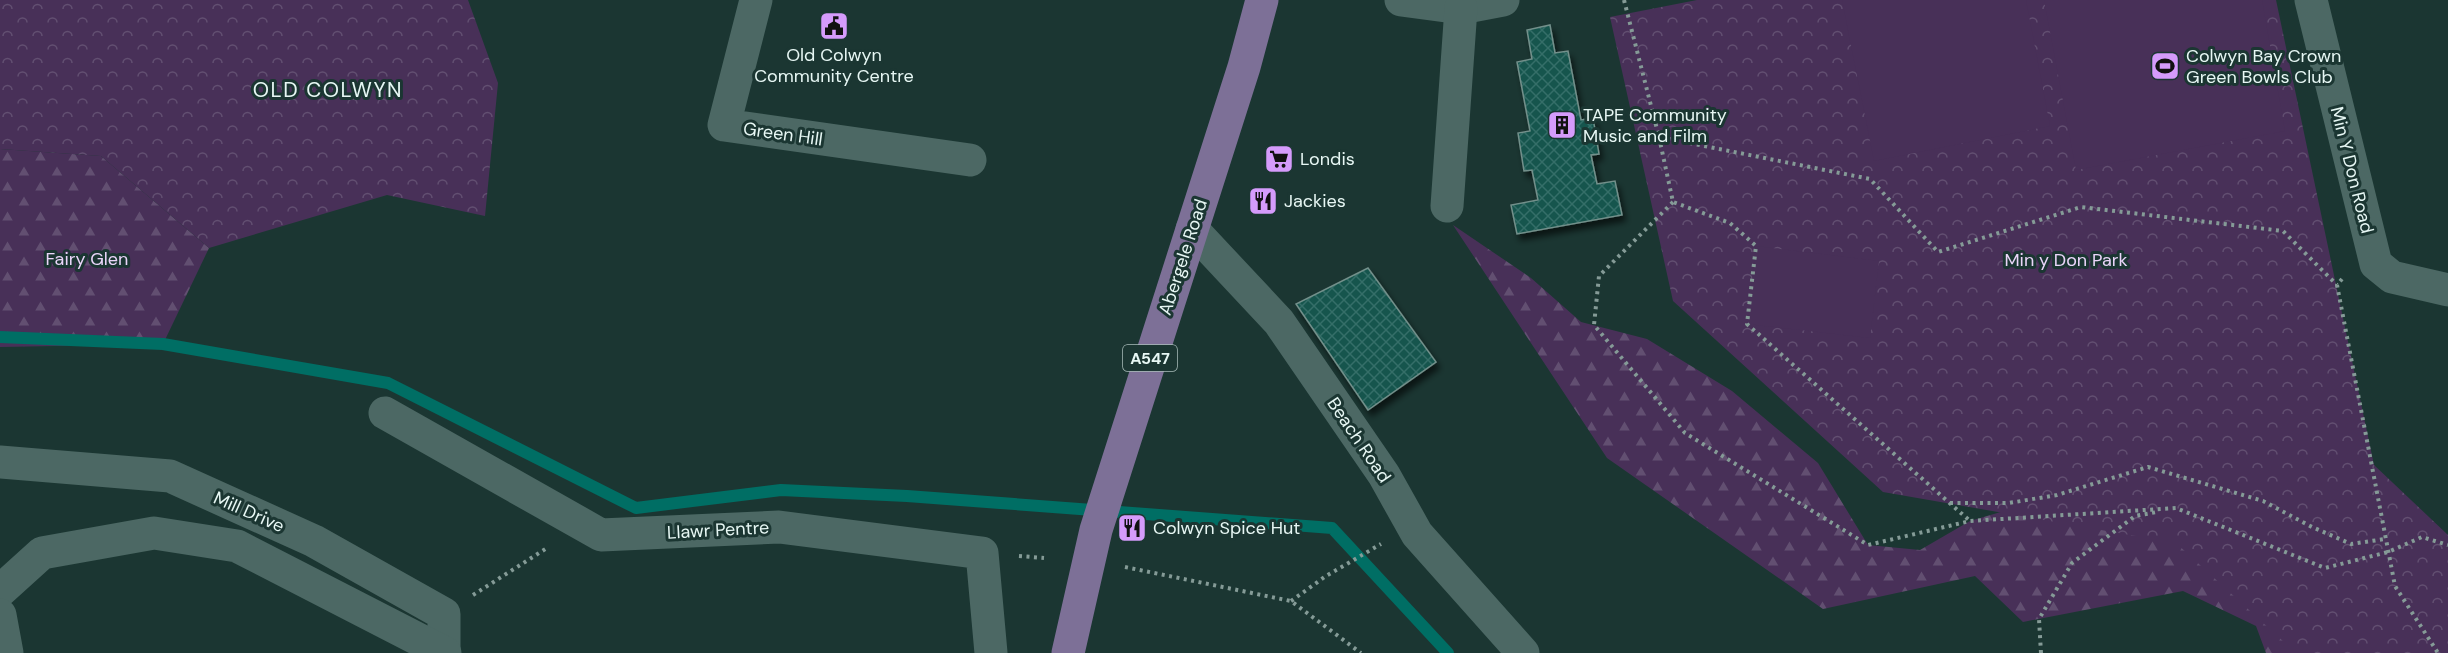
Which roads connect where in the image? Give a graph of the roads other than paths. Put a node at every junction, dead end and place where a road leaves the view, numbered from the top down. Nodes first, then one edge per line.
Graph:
1 (756, 0) edge
2 (1262, 0) edge
3 (1401, 0) edge
4 (1503, 0) edge
5 (2311, 0) edge
6 (1461, 8) junction
7 (970, 160) dead end
8 (1447, 206) dead end
9 (1192, 229) junction
10 (2448, 290) edge
11 (385, 413) dead end
12 (0, 462) edge
13 (0, 591) edge
14 (0, 615) edge
15 (7, 653) edge
16 (444, 653) edge
17 (991, 653) edge
18 (1068, 653) edge
19 (1523, 653) edge

1 - 7 street, Green Hill
2 - 9 main road, Abergele Road / A547
3 - 6 street
4 - 6 street
5 - 10 street, Min Y Don Road
6 - 8 street
9 - 18 main road, Abergele Road / A547
9 - 19 street, Beach Road
11 - 17 street, Llawr Pentre
12 - 16 street, Mill Drive
13 - 16 street
14 - 15 street

